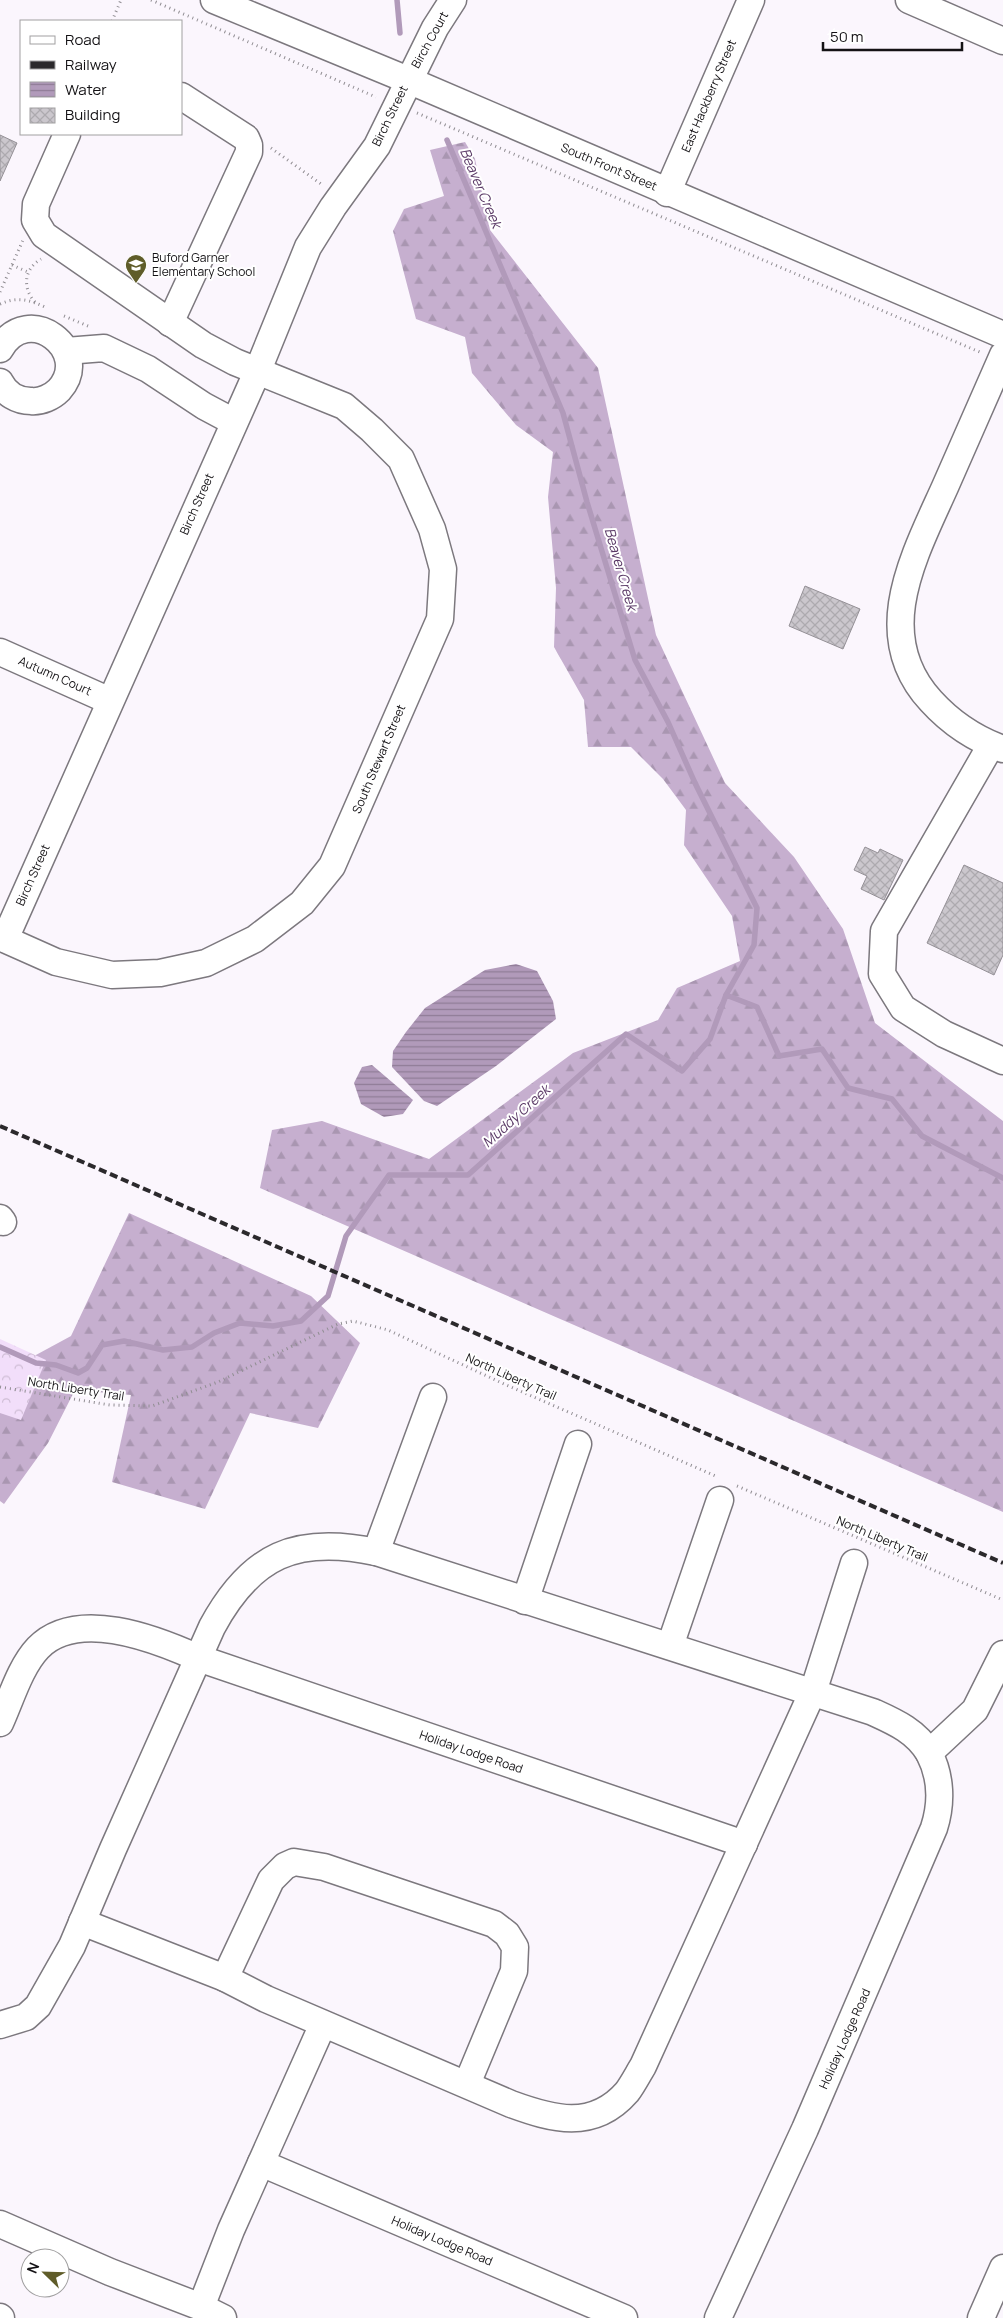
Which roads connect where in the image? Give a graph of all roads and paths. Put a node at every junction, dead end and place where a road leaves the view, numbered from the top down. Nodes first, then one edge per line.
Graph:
1 (121, 0) edge
2 (152, 0) edge
3 (214, 0) edge
4 (454, 0) edge
5 (751, 0) edge
6 (909, 0) edge
7 (112, 20) edge
8 (1003, 41) edge
9 (408, 80) junction
10 (182, 97) edge
11 (382, 99) dead end
12 (411, 110) dead end
13 (67, 135) edge
14 (667, 193) junction
15 (24, 238) dead end
16 (45, 257) dead end
17 (12, 265) junction
18 (28, 272) junction
19 (0, 292) edge
20 (35, 303) dead end
21 (170, 323) junction
22 (1003, 336) edge
23 (0, 349) edge
24 (66, 351) junction
25 (993, 354) edge
26 (258, 370) junction
27 (0, 382) edge
28 (234, 422) junction
29 (0, 652) edge
30 (110, 701) junction
31 (997, 747) edge
32 (2, 938) edge
33 (1003, 1061) edge
34 (0, 1387) edge
35 (432, 1397) dead end
36 (578, 1444) dead end
37 (725, 1488) junction
38 (376, 1552) junction
39 (854, 1563) dead end
40 (1003, 1600) edge
41 (525, 1601) junction
42 (670, 1646) junction
43 (1003, 1654) edge
44 (198, 1658) junction
45 (810, 1694) junction
46 (0, 1723) edge
47 (929, 1753) junction
48 (744, 1844) junction
49 (82, 1922) junction
50 (225, 1978) junction
51 (324, 2024) junction
52 (0, 2025) edge
53 (467, 2084) junction
54 (261, 2163) junction
55 (0, 2224) edge
56 (1003, 2268) edge
57 (212, 2312) edge
58 (624, 2318) edge
59 (718, 2318) edge
60 (981, 2318) edge

1 - 7 path
2 - 11 path
3 - 9 street, South Front Street
4 - 9 street, Birch Court
5 - 14 street, East Hackberry Street
6 - 8 street
9 - 14 street, South Front Street
9 - 26 street, Birch Street
10 - 21 street
12 - 25 path
13 - 21 street, South Stewart Street
14 - 22 street, South Front Street
15 - 17 path
16 - 18 path
17 - 18 path
17 - 19 path
18 - 20 path
21 - 26 street, South Stewart Street
23 - 24 street
24 - 27 street
24 - 28 street
25 - 31 street
26 - 28 street, Birch Street
26 - 32 street, South Stewart Street
28 - 30 street, Birch Street
29 - 30 street, Autumn Court
30 - 32 street, Birch Street
31 - 33 street
34 - 37 path, North Liberty Trail
35 - 38 street
36 - 41 street
37 - 40 path, North Liberty Trail
37 - 42 street
38 - 41 street, Holiday Lodge Road
38 - 44 street, Holiday Lodge Road
39 - 45 street
41 - 42 street, Holiday Lodge Road
42 - 45 street, Holiday Lodge Road
43 - 47 street
44 - 46 street, Holiday Lodge Road
44 - 48 street, Holiday Lodge Road
44 - 49 street, Holiday Lodge Road
45 - 47 street, Holiday Lodge Road
45 - 48 street
47 - 59 street, Holiday Lodge Road
48 - 53 street
49 - 50 street
49 - 52 street, Holiday Lodge Road
50 - 51 street
50 - 53 street
51 - 53 street
51 - 54 street
54 - 57 street
54 - 58 street, Holiday Lodge Road
55 - 57 street
56 - 60 street

